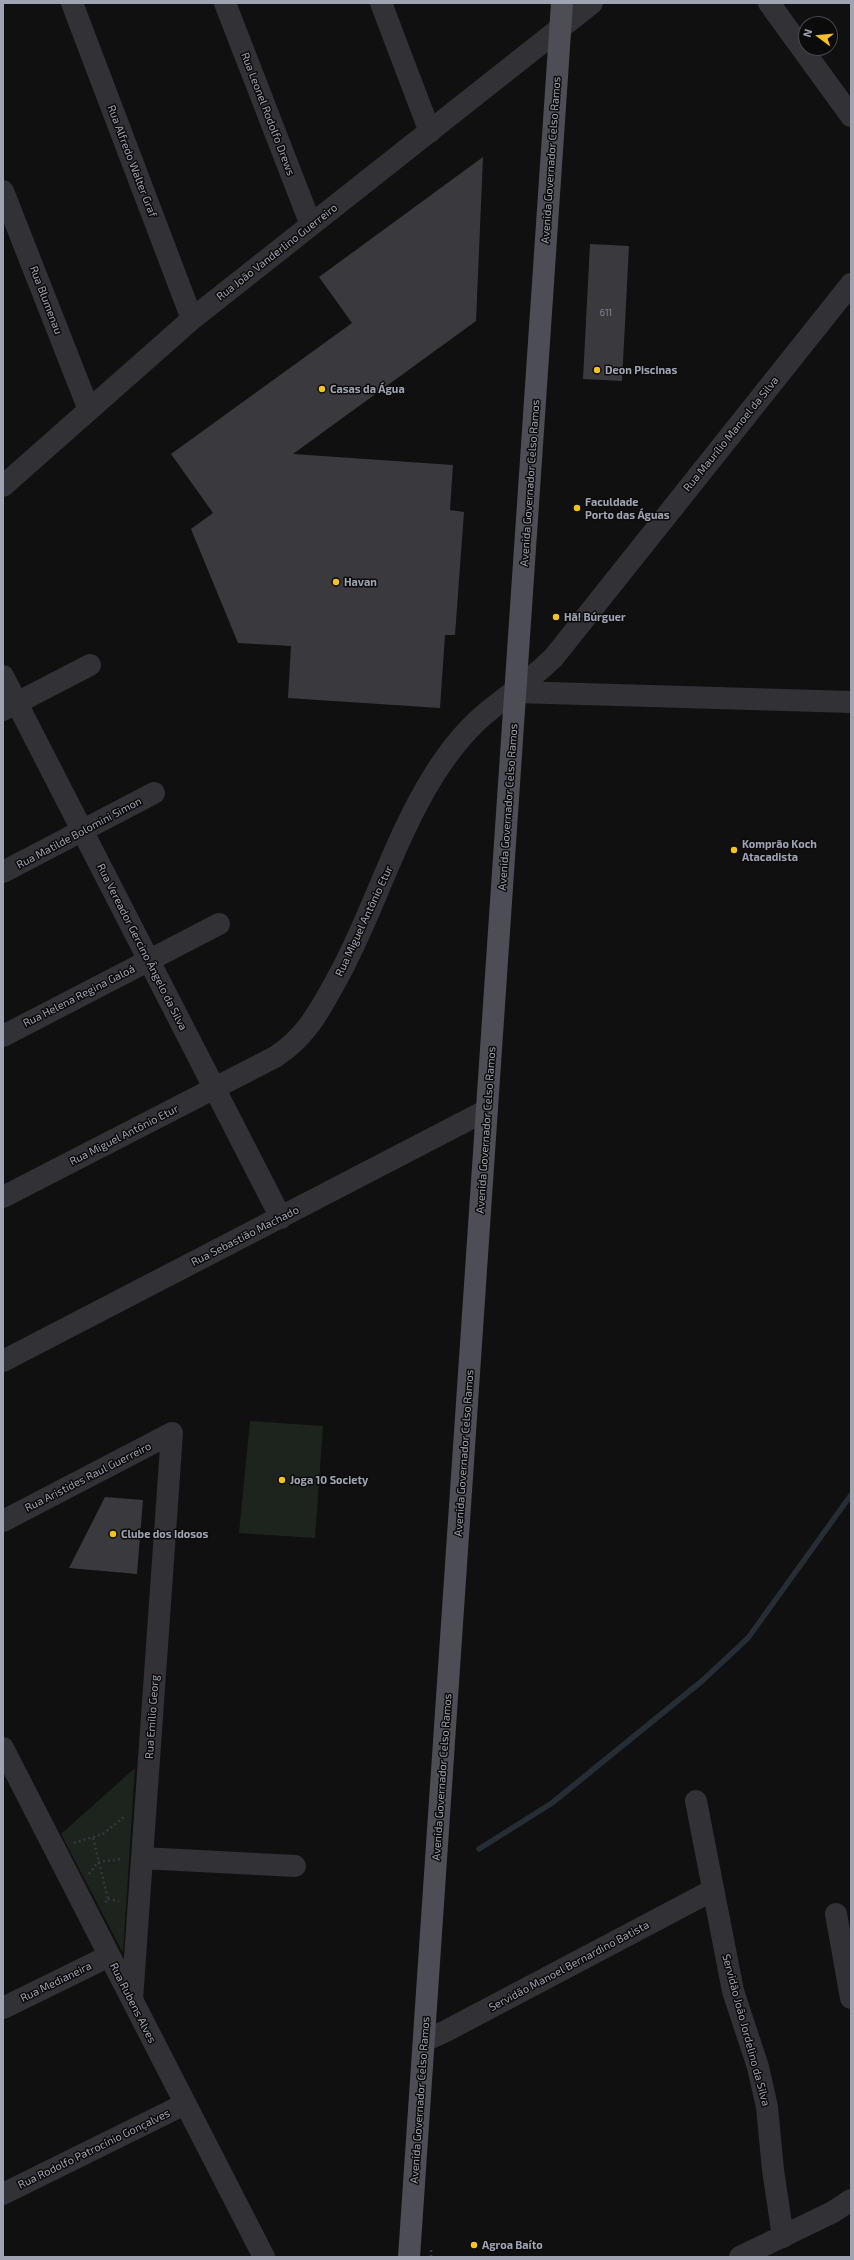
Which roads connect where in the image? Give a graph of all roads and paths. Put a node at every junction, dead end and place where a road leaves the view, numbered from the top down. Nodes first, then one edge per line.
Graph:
1 (72, 3) edge
2 (226, 3) edge
3 (381, 3) edge
4 (550, 3) edge
5 (562, 3) edge
6 (592, 3) edge
7 (769, 3) edge
8 (560, 30) junction
9 (851, 116) edge
10 (430, 132) junction
11 (3, 191) edge
12 (311, 225) junction
13 (851, 284) edge
14 (192, 319) junction
15 (89, 410) junction
16 (3, 486) edge
17 (90, 664) dead end
18 (3, 676) edge
19 (516, 692) junction
20 (851, 702) edge
21 (10, 707) edge
22 (154, 793) dead end
23 (82, 831) junction
24 (3, 872) edge
25 (219, 924) dead end
26 (149, 960) junction
27 (3, 1036) edge
28 (214, 1088) junction
29 (487, 1110) junction
30 (3, 1197) edge
31 (281, 1218) junction
32 (3, 1362) edge
33 (172, 1433) joint
34 (3, 1521) edge
35 (3, 1748) edge
36 (146, 1799) junction
37 (696, 1801) dead end
38 (93, 1838) junction
39 (54, 1847) junction
40 (142, 1858) junction
41 (98, 1862) junction
42 (295, 1866) dead end
43 (76, 1890) junction
44 (713, 1890) junction
45 (108, 1899) dead end
46 (836, 1914) dead end
47 (109, 1956) junction
48 (851, 1998) edge
49 (132, 2000) junction
50 (3, 2008) edge
51 (424, 2041) junction
52 (185, 2104) junction
53 (3, 2194) edge
54 (851, 2200) edge
55 (783, 2237) junction
56 (258, 2255) edge
57 (409, 2257) edge
58 (740, 2257) edge

1 - 14 street, Rua Alfredo Walter Graf
2 - 12 street, Rua Leonel Rodolfo Drews
3 - 10 street
4 - 8 street
5 - 8 main road, Avenida Governador Celso Ramos
6 - 8 street, Rua João Vanderlino Guerreiro
7 - 9 street
8 - 10 street, Rua João Vanderlino Guerreiro
8 - 19 main road, Avenida Governador Celso Ramos
10 - 12 street, Rua João Vanderlino Guerreiro
11 - 15 street, Rua Blumenau
12 - 14 street, Rua João Vanderlino Guerreiro
13 - 19 street, Rua Maurílio Manoel da Silva
14 - 15 street, Rua João Vanderlino Guerreiro
15 - 16 street, Rua João Vanderlino Guerreiro
17 - 21 street
18 - 21 street, Rua Vereador Gercino Ângelo da Silva
19 - 20 street
19 - 28 street, Rua Miguel Antônio Etur
19 - 29 main road, Avenida Governador Celso Ramos
21 - 23 street, Rua Vereador Gercino Ângelo da Silva
22 - 23 street, Rua Matilde Bolomini Simon
23 - 24 street, Rua Matilde Bolomini Simon
23 - 26 street, Rua Vereador Gercino Ângelo da Silva
25 - 26 street, Rua Helena Regina Galoá
26 - 27 street, Rua Helena Regina Galoá
26 - 28 street, Rua Vereador Gercino Ângelo da Silva
28 - 30 street, Rua Miguel Antônio Etur
28 - 31 street, Rua Vereador Gercino Ângelo da Silva
29 - 31 street, Rua Sebastião Machado
29 - 51 main road, Avenida Governador Celso Ramos
31 - 32 street, Rua Sebastião Machado
33 - 34 street, Rua Aristides Raul Guerreiro
33 - 36 street, Rua Emílio Georg
35 - 39 street, Rua Rubens Alves
36 - 38 path
36 - 40 street, Rua Emílio Georg
37 - 44 street, Servidão João Jordelino da Silva
38 - 39 path
38 - 41 path
39 - 43 street, Rua Rubens Alves
40 - 41 path
40 - 42 street
40 - 49 street, Rua Emílio Georg
41 - 43 path
41 - 45 path
43 - 47 street, Rua Rubens Alves
44 - 51 street, Servidão Manoel Bernardino Batista
44 - 55 street, Servidão João Jordelino da Silva
46 - 48 street
47 - 49 street, Rua Rubens Alves
47 - 50 street, Rua Medianeira
49 - 52 street, Rua Rubens Alves
51 - 57 main road, Avenida Governador Celso Ramos
52 - 53 street, Rua Rodolfo Patrocínio Gonçalves
52 - 56 street, Rua Rubens Alves
54 - 55 street
55 - 58 street

